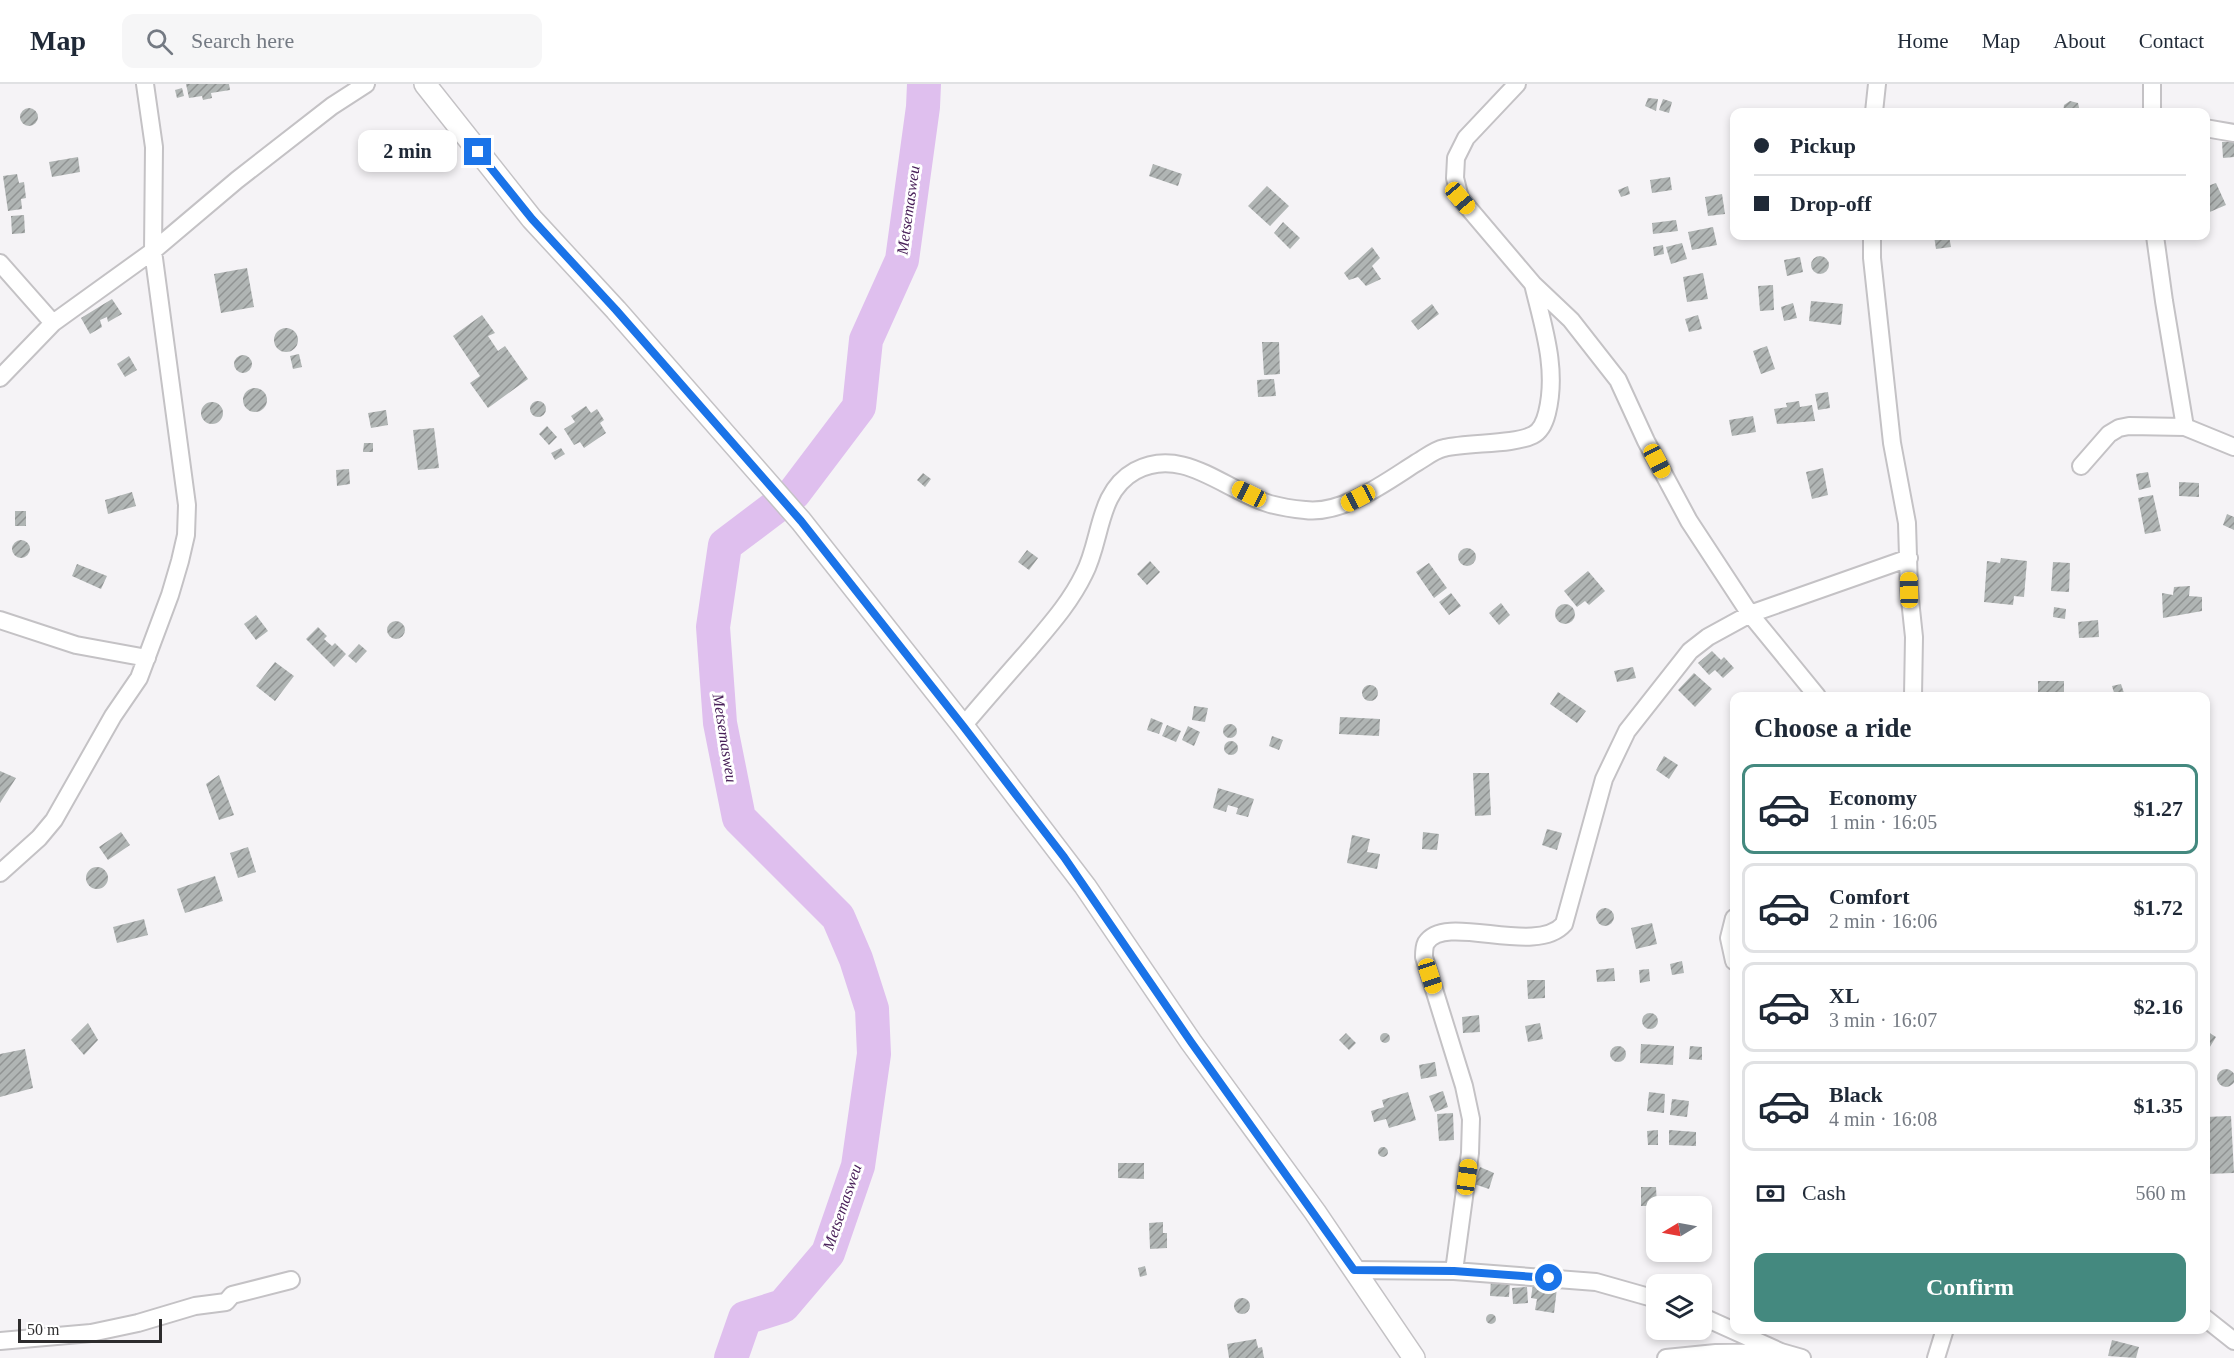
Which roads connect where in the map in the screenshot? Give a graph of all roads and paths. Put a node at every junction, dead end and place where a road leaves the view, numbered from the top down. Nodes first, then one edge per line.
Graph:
1 (145, 84) edge
2 (366, 84) edge
3 (425, 84) edge
4 (1517, 84) edge
5 (1877, 84) edge
6 (2152, 84) edge
7 (1874, 108) edge
8 (2152, 108) edge
9 (2210, 129) edge
10 (2234, 133) edge
11 (1872, 240) edge
12 (2156, 240) edge
13 (153, 251) junction
14 (0, 263) edge
15 (1533, 284) junction
16 (52, 323) junction
17 (0, 378) edge
18 (2185, 427) junction
19 (2234, 447) edge
20 (2081, 466) dead end
21 (1909, 558) junction
22 (1750, 614) junction
23 (0, 620) edge
24 (147, 658) junction
25 (1814, 692) edge
26 (1913, 692) edge
27 (963, 726) junction
28 (0, 873) edge
29 (1354, 1270) junction
30 (1454, 1271) junction
31 (291, 1280) dead end
32 (1646, 1296) edge
33 (1712, 1320) edge
34 (2210, 1322) edge
35 (1730, 1326) edge
36 (1750, 1334) edge
37 (1943, 1334) edge
38 (0, 1341) edge
39 (2234, 1341) edge
40 (1781, 1352) junction
41 (1413, 1358) edge
42 (1666, 1358) edge
43 (1802, 1358) edge
44 (1936, 1358) edge

1 - 13 street
2 - 13 street
3 - 27 street
4 - 15 street
5 - 7 street
6 - 8 street
9 - 10 street
11 - 21 street
12 - 18 street
13 - 16 street
13 - 24 street
14 - 16 street
15 - 22 street
15 - 27 street
16 - 17 street
18 - 19 street
18 - 20 street
21 - 22 street
21 - 26 street
22 - 25 street
22 - 30 street
23 - 24 street
24 - 28 street
27 - 29 street
29 - 30 street
29 - 41 street
30 - 32 street
31 - 38 street
33 - 35 street
34 - 39 street
36 - 40 street
37 - 44 street
40 - 42 street
40 - 43 street

